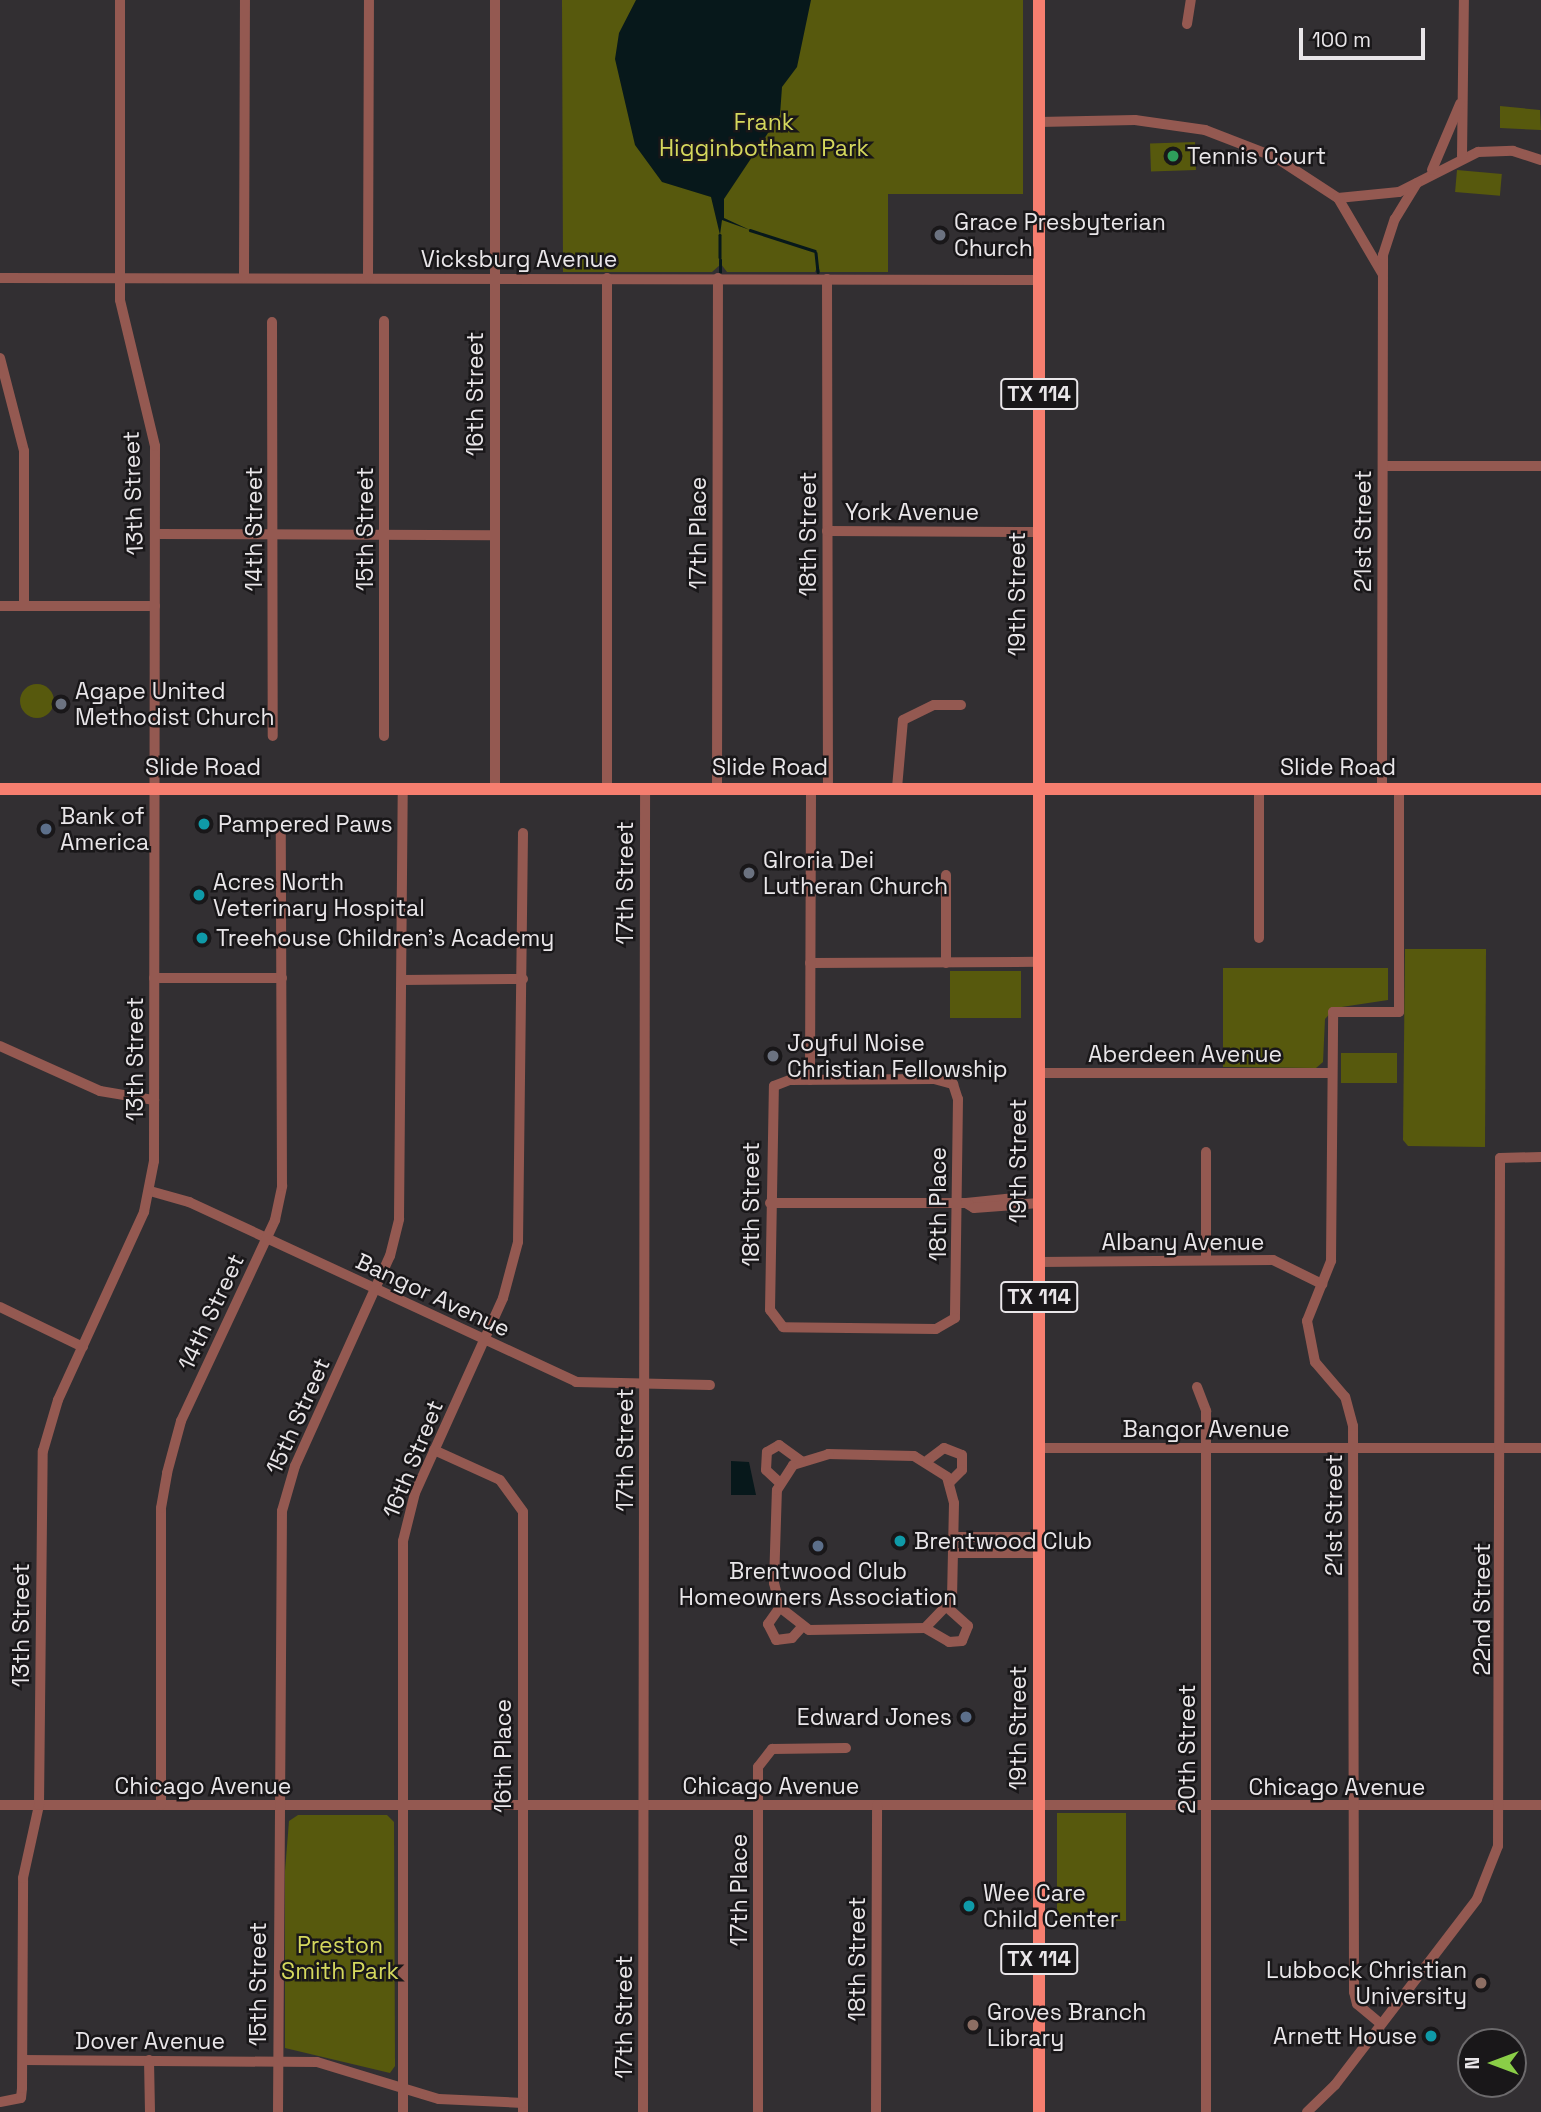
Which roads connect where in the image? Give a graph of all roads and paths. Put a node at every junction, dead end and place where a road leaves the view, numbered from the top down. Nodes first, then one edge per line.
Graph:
1 (120, 0) edge
2 (245, 0) edge
3 (369, 0) edge
4 (495, 0) edge
5 (1039, 0) edge
6 (1191, 0) edge
7 (1464, 0) edge
8 (1186, 24) dead end
9 (1463, 97) junction
10 (1039, 122) junction
11 (1462, 156) junction
12 (1541, 160) edge
13 (1432, 172) junction
14 (1417, 183) junction
15 (1338, 198) junction
16 (1382, 274) junction
17 (0, 278) edge
18 (119, 278) junction
19 (244, 278) junction
20 (368, 278) junction
21 (495, 278) junction
22 (607, 278) junction
23 (718, 278) junction
24 (827, 279) junction
25 (1039, 280) junction
26 (384, 321) dead end
27 (272, 322) dead end
28 (0, 358) edge
29 (1382, 466) junction
30 (1541, 466) edge
31 (827, 531) junction
32 (1039, 532) junction
33 (155, 534) junction
34 (384, 535) junction
35 (494, 535) junction
36 (273, 536) junction
37 (0, 606) edge
38 (24, 606) junction
39 (155, 606) junction
40 (961, 705) dead end
41 (273, 736) dead end
42 (384, 736) dead end
43 (155, 788) junction
44 (403, 788) junction
45 (495, 788) junction
46 (607, 788) junction
47 (645, 788) junction
48 (717, 788) junction
49 (811, 788) junction
50 (828, 788) junction
51 (897, 788) junction
52 (1038, 788) junction
53 (1259, 788) junction
54 (0, 789) edge
55 (1382, 789) junction
56 (1399, 789) junction
57 (1541, 789) edge
58 (281, 833) dead end
59 (523, 833) dead end
60 (946, 875) dead end
61 (1259, 938) dead end
62 (810, 962) junction
63 (1038, 962) junction
64 (946, 963) junction
65 (154, 978) junction
66 (282, 978) junction
67 (523, 979) junction
68 (402, 980) junction
69 (0, 1046) edge
70 (1039, 1073) junction
71 (1331, 1073) junction
72 (810, 1080) junction
73 (154, 1100) junction
74 (1206, 1152) dead end
75 (1541, 1157) edge
76 (150, 1191) junction
77 (770, 1203) junction
78 (962, 1203) junction
79 (1039, 1203) junction
80 (267, 1239) junction
81 (1206, 1260) junction
82 (1039, 1262) junction
83 (1322, 1284) junction
84 (376, 1290) junction
85 (0, 1307) edge
86 (775, 1320) joint
87 (484, 1340) junction
88 (83, 1347) junction
89 (644, 1385) junction
90 (710, 1385) dead end
91 (1197, 1387) dead end
92 (1039, 1448) junction
93 (1501, 1448) junction
94 (1541, 1448) edge
95 (1206, 1449) junction
96 (1353, 1449) junction
97 (434, 1450) junction
98 (928, 1460) junction
99 (801, 1461) junction
100 (950, 1482) junction
101 (780, 1483) junction
102 (954, 1537) junction
103 (1039, 1537) junction
104 (954, 1553) junction
105 (1039, 1553) junction
106 (780, 1607) junction
107 (948, 1608) junction
108 (802, 1627) junction
109 (925, 1628) junction
110 (846, 1748) dead end
111 (0, 1805) edge
112 (39, 1805) junction
113 (161, 1805) junction
114 (281, 1805) junction
115 (402, 1805) junction
116 (522, 1805) junction
117 (643, 1805) junction
118 (758, 1805) junction
119 (877, 1805) junction
120 (1501, 1805) junction
121 (1541, 1805) edge
122 (1039, 1807) junction
123 (1206, 1807) junction
124 (1354, 1807) junction
125 (1381, 2024) junction
126 (23, 2060) junction
127 (149, 2060) junction
128 (277, 2061) junction
129 (403, 2087) junction
130 (0, 2102) edge
131 (523, 2108) edge
132 (150, 2112) edge
133 (278, 2112) edge
134 (403, 2112) edge
135 (643, 2112) edge
136 (758, 2112) edge
137 (876, 2112) edge
138 (1039, 2112) edge
139 (1206, 2112) edge
140 (1307, 2112) edge

1 - 18 street, 13th Street
2 - 19 street
3 - 20 street
4 - 21 street, 16th Street
5 - 10 main road, 19th Street / TX 114
6 - 8 street
7 - 9 street
9 - 11 street
9 - 13 street
10 - 15 street
10 - 25 main road, 19th Street / TX 114
11 - 12 street
11 - 13 street
13 - 14 street
14 - 15 street
14 - 16 street, 21st Street
15 - 16 street
16 - 29 street, 21st Street
17 - 18 street, Vicksburg Avenue
18 - 19 street, Vicksburg Avenue
18 - 33 street, 13th Street
19 - 20 street, Vicksburg Avenue
20 - 21 street, Vicksburg Avenue
21 - 22 street, Vicksburg Avenue
21 - 35 street, 16th Street
22 - 23 street, Vicksburg Avenue
22 - 46 street, 17th Street
23 - 24 street, Vicksburg Avenue
23 - 48 street, 17th Place
24 - 25 street, Vicksburg Avenue
24 - 31 street, 18th Street
25 - 32 main road, 19th Street / TX 114
26 - 34 street, 15th Street
27 - 36 street, 14th Street
28 - 38 street
29 - 30 street
29 - 55 street, 21st Street
31 - 32 street, York Avenue
31 - 50 street, 18th Street
32 - 52 main road, 19th Street / TX 114
33 - 36 street
33 - 39 street, 13th Street
34 - 35 street
34 - 36 street
34 - 42 street, 15th Street
35 - 45 street, 16th Street
36 - 41 street, 14th Street
37 - 38 street
38 - 39 street
39 - 43 street, 13th Street
40 - 51 street
43 - 44 main road, Slide Road
43 - 54 main road, Slide Road
43 - 65 street, 13th Street
44 - 45 main road, Slide Road
44 - 68 street, 15th Street
45 - 46 main road, Slide Road
46 - 47 main road, Slide Road
47 - 48 main road, Slide Road
47 - 89 street, 17th Street
48 - 49 main road, Slide Road
49 - 50 main road, Slide Road
49 - 62 street
50 - 51 main road, Slide Road
51 - 52 main road, Slide Road
52 - 53 main road, Slide Road
52 - 63 main road, 19th Street / TX 114
53 - 55 main road, Slide Road
53 - 61 street
55 - 56 main road, Slide Road
56 - 57 main road, Slide Road
56 - 71 street, 21st Street
58 - 66 street, 14th Street
59 - 67 street, 16th Street
60 - 64 street
62 - 64 street
62 - 72 street
63 - 64 street
63 - 70 main road, 19th Street / TX 114
65 - 66 street
65 - 73 street, 13th Street
66 - 80 street, 14th Street
67 - 68 street
67 - 87 street, 16th Street
68 - 84 street, 15th Street
69 - 73 street
70 - 71 street, Aberdeen Avenue
70 - 79 main road, 19th Street / TX 114
71 - 83 street, 21st Street
72 - 77 street, 18th Street
72 - 78 street, 18th Place
73 - 76 street, 13th Street
74 - 81 street
75 - 93 street, 22nd Street
76 - 80 street, Bangor Avenue
76 - 88 street, 13th Street
77 - 78 street
77 - 86 street, 18th Street
78 - 79 street
78 - 86 street, 18th Place
79 - 82 main road, 19th Street / TX 114
80 - 84 street, Bangor Avenue
80 - 113 street, 14th Street
81 - 82 street, Albany Avenue
81 - 83 street, Albany Avenue
82 - 92 main road, 19th Street / TX 114
83 - 96 street, 21st Street
84 - 87 street, Bangor Avenue
84 - 114 street, 15th Street
85 - 88 street
87 - 89 street, Bangor Avenue
87 - 97 street, 16th Street
88 - 112 street, 13th Street
89 - 90 street, Bangor Avenue
89 - 117 street, 17th Street
91 - 95 street, 20th Street
92 - 95 street, Bangor Avenue
92 - 103 main road, 19th Street / TX 114
93 - 94 street, Bangor Avenue
93 - 96 street, Bangor Avenue
93 - 120 street, 22nd Street
95 - 96 street, Bangor Avenue
95 - 123 street, 20th Street
96 - 124 street, 21st Street
97 - 115 street, 16th Street
97 - 116 street, 16th Place
98 - 99 street
98 - 100 street
98 - 100 street
99 - 101 street
99 - 101 street
100 - 102 street
101 - 106 street
102 - 103 street
102 - 104 street
103 - 105 main road, 19th Street / TX 114
104 - 105 street
104 - 107 street
105 - 122 main road, 19th Street / TX 114
106 - 108 street
106 - 108 street
107 - 109 street
107 - 109 street
108 - 109 street
110 - 118 street, 17th Place
111 - 112 street, Chicago Avenue
112 - 113 street, Chicago Avenue
112 - 126 street, 13th Street
113 - 114 street, Chicago Avenue
114 - 115 street, Chicago Avenue
114 - 128 street, 15th Street
115 - 116 street, Chicago Avenue
115 - 129 street, 16th Street
116 - 117 street, Chicago Avenue
116 - 131 street, 16th Place
117 - 118 street, Chicago Avenue
117 - 135 street, 17th Street
118 - 119 street, Chicago Avenue
118 - 136 street, 17th Place
119 - 122 street, Chicago Avenue
119 - 137 street, 18th Street
120 - 121 street, Chicago Avenue
120 - 124 street, Chicago Avenue
120 - 125 street, 22nd Street
122 - 123 street, Chicago Avenue
122 - 138 main road, 19th Street / TX 114
123 - 124 street, Chicago Avenue
123 - 139 street, 20th Street
124 - 125 street, 21st Street
125 - 140 street
126 - 127 street, Dover Avenue
126 - 130 street, 13th Street
127 - 128 street, Dover Avenue
127 - 132 street
128 - 129 street, Dover Avenue
128 - 133 street, 15th Street
129 - 131 street, Dover Avenue
129 - 134 street, 16th Street

